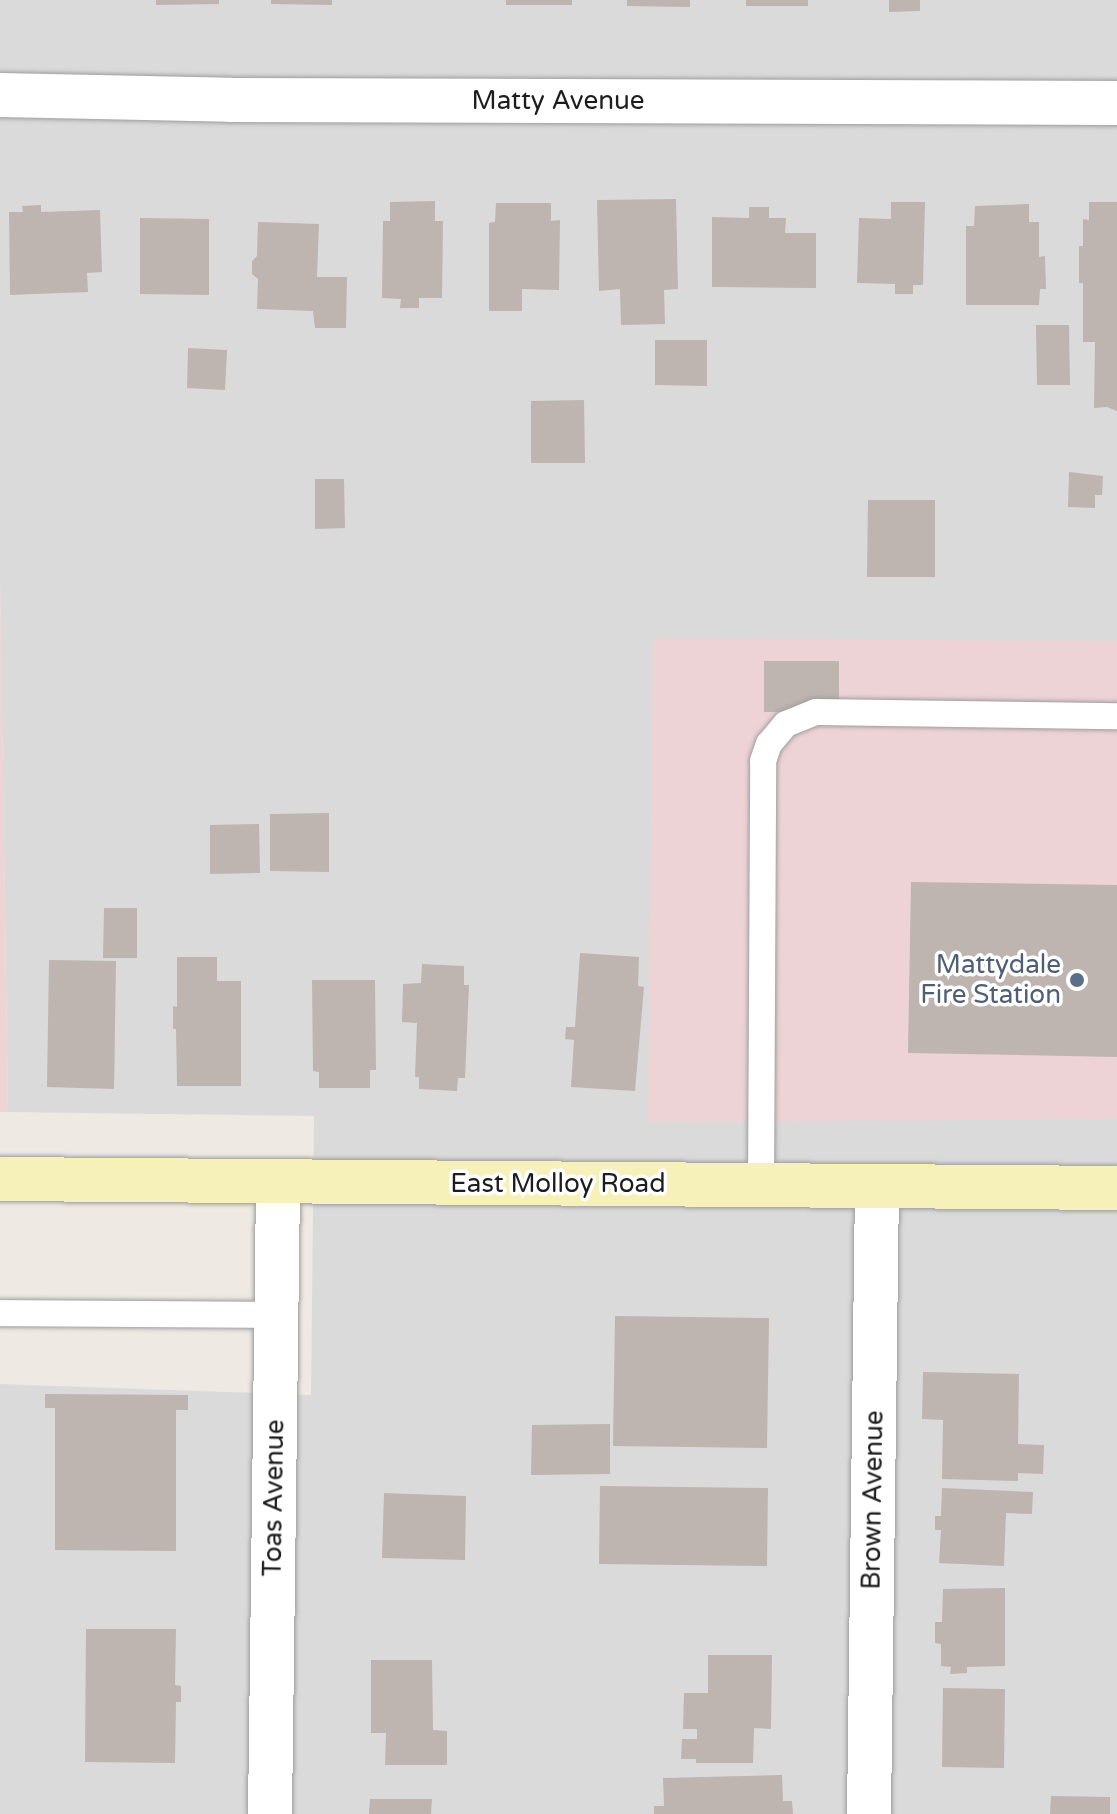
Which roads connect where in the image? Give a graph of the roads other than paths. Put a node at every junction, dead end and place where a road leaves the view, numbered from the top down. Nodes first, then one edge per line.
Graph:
1 (0, 95) edge
2 (1117, 103) edge
3 (1117, 716) edge
4 (0, 1179) edge
5 (278, 1182) junction
6 (761, 1186) junction
7 (877, 1187) junction
8 (1117, 1188) edge
9 (0, 1313) edge
10 (276, 1315) junction
11 (270, 1814) edge
12 (869, 1814) edge

1 - 2 street, Matty Avenue
3 - 6 lane
4 - 5 street, East Molloy Road
5 - 6 street, East Molloy Road
5 - 10 street, Toas Avenue
6 - 7 street, East Molloy Road
7 - 8 street, East Molloy Road
7 - 12 street, Brown Avenue
9 - 10 lane
10 - 11 street, Toas Avenue

